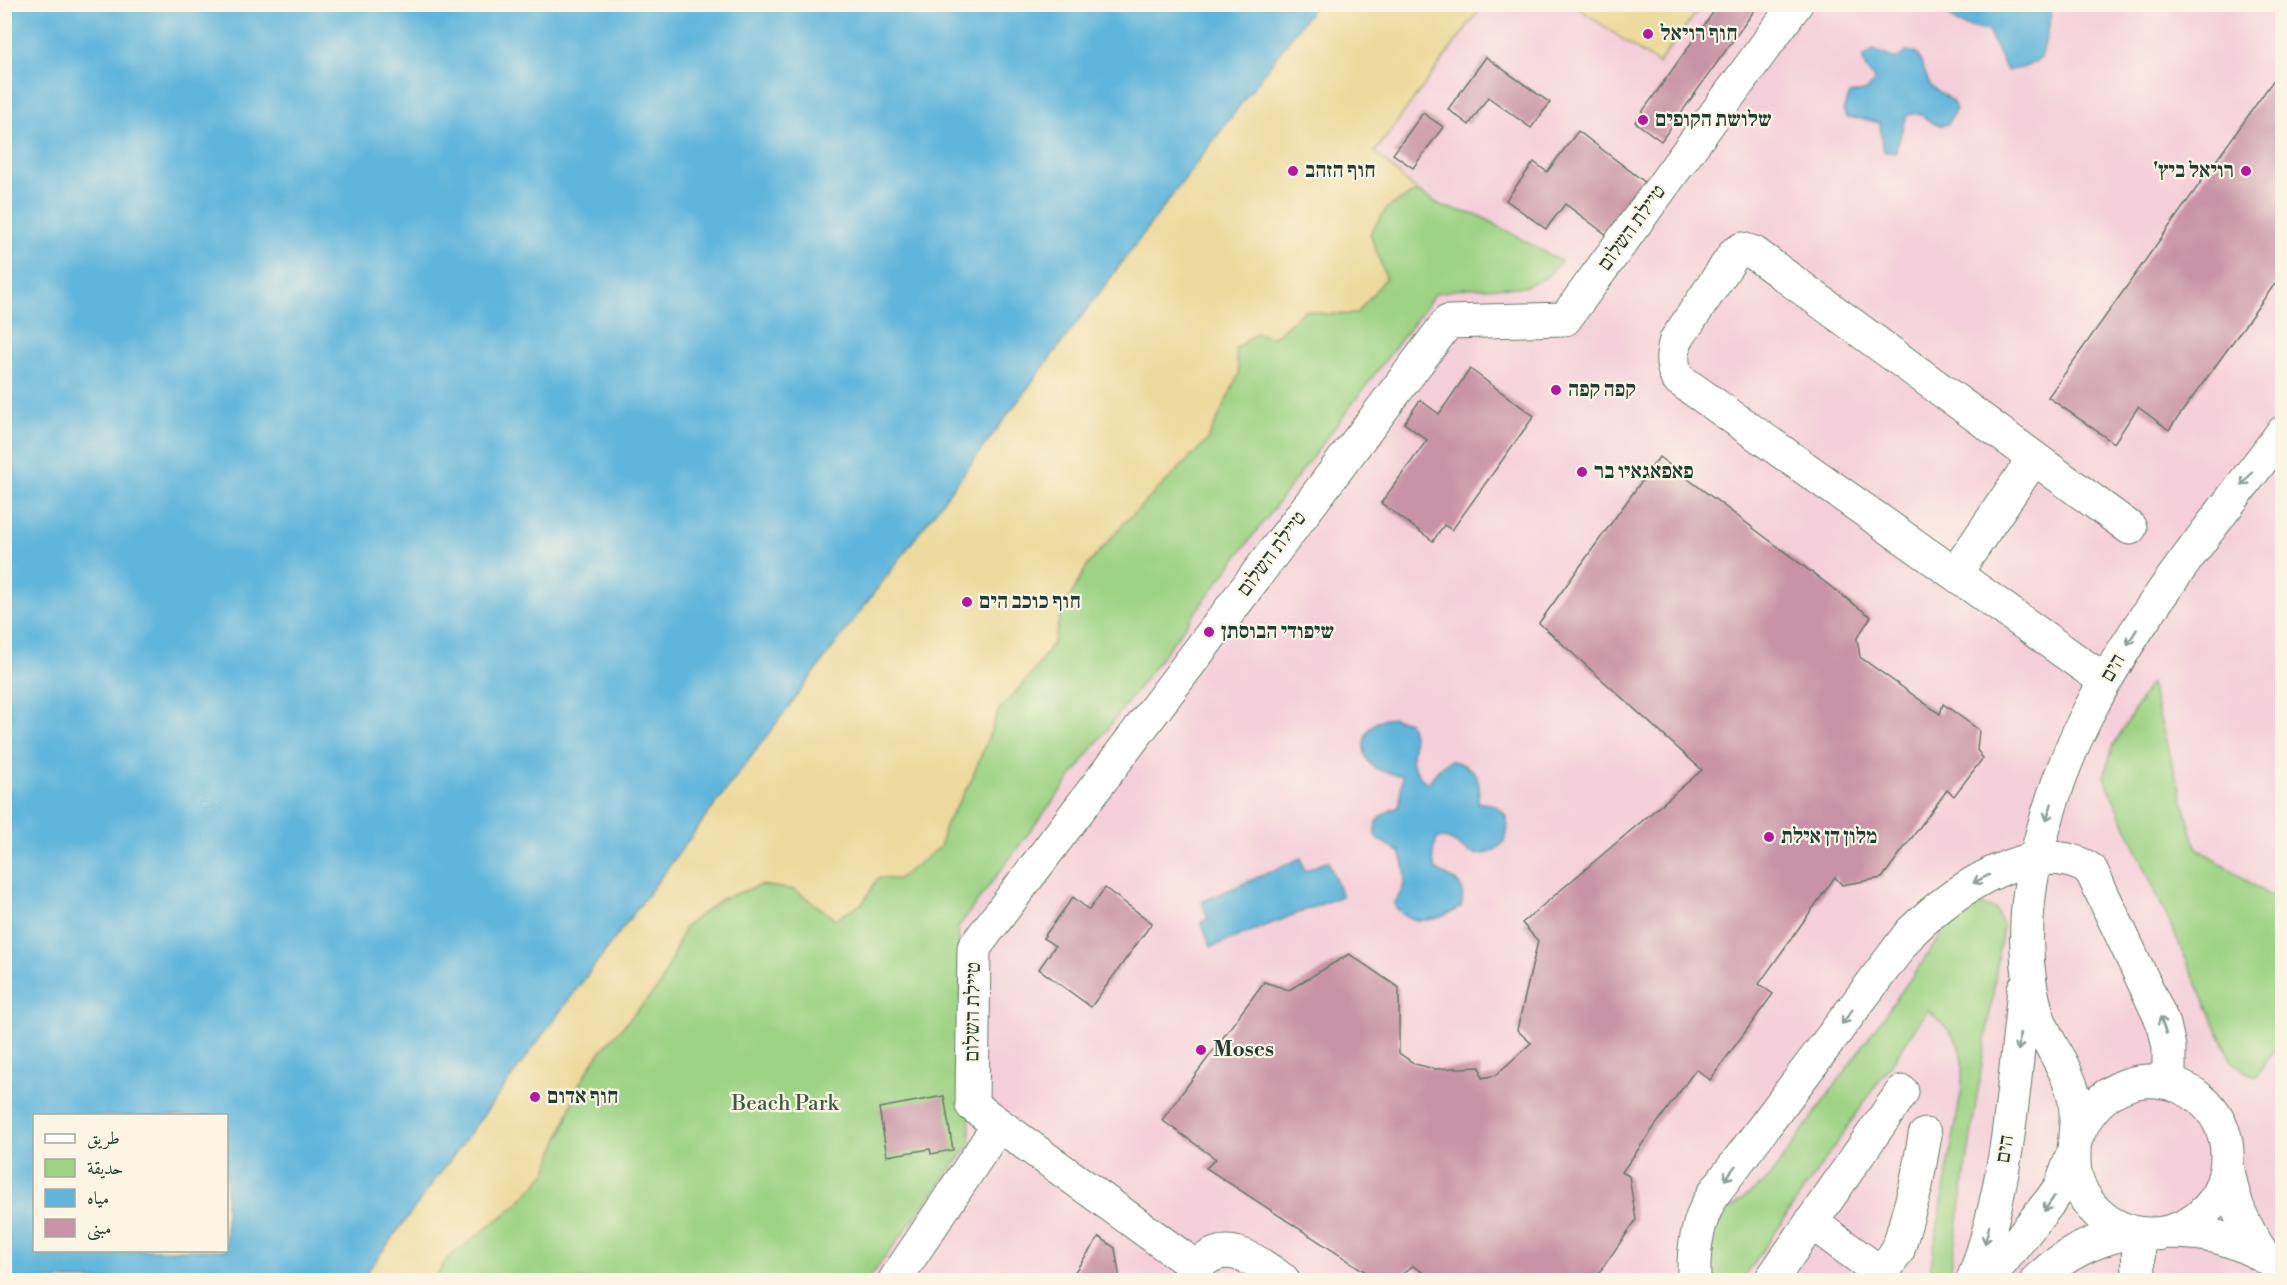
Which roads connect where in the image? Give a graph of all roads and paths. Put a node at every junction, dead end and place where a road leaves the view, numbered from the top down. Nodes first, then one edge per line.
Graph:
1 (1796, 4) edge
2 (2283, 433) edge
3 (2034, 458) junction
4 (2130, 528) dead end
5 (1955, 574) junction
6 (2105, 681) junction
7 (2036, 859) junction
8 (2027, 942) junction
9 (2169, 1083) junction
10 (1902, 1092) dead end
11 (998, 1126) junction
12 (1925, 1135) dead end
13 (2075, 1145) junction
14 (2226, 1163) junction
15 (1811, 1222) junction
16 (2146, 1233) junction
17 (2273, 1262) edge
18 (1191, 1274) edge
19 (1880, 1277) edge
20 (895, 1281) edge
21 (1283, 1281) edge
22 (1694, 1281) edge
23 (1771, 1281) edge
24 (1973, 1281) edge
25 (1987, 1281) edge
26 (2037, 1281) edge
27 (2139, 1281) edge

1 - 11 street, טיילת השלום
2 -> 6 street, הים
3 - 4 street
3 - 5 street
3 - 5 street
5 - 6 street
6 -> 7 street, הים
7 - 8 street, הים
9 -> 7 street
7 -> 22 street
8 - 13 street, הים
8 -> 24 street, הים
9 - 13 street
9 - 14 street
10 - 15 street
11 - 18 street
11 - 20 street
12 - 19 street
13 - 16 street
13 -> 25 street, הים
14 - 16 street
14 - 17 street
15 - 19 street
15 - 23 street
16 - 17 street
16 - 26 street
16 - 27 street
18 - 21 street

